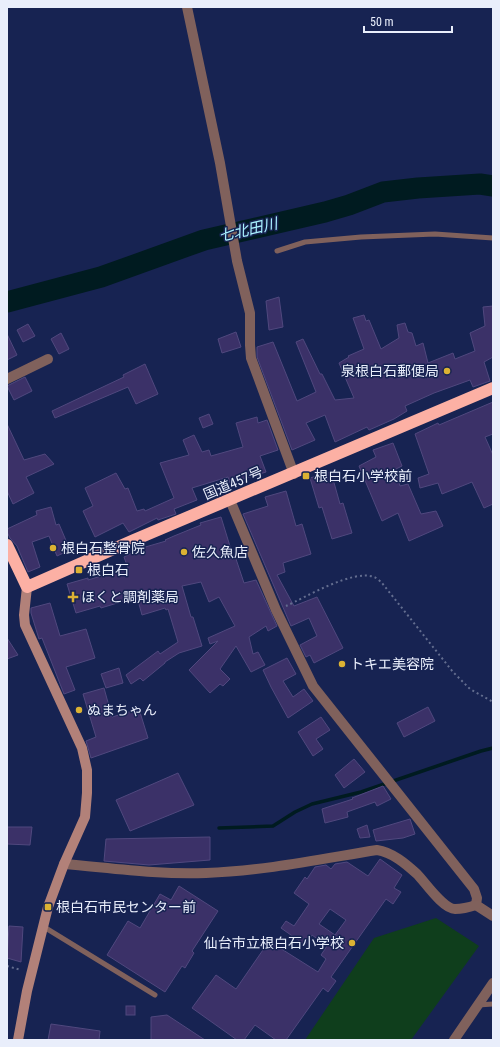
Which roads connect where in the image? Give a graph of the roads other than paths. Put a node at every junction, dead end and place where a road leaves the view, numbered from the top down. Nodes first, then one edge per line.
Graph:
1 (187, 7) edge
2 (493, 238) edge
3 (277, 251) dead end
4 (48, 359) dead end
5 (7, 379) edge
6 (493, 388) edge
7 (294, 474) junction
8 (230, 500) junction
9 (7, 545) edge
10 (27, 587) junction
11 (64, 864) junction
12 (476, 905) junction
13 (493, 916) edge
14 (44, 927) junction
15 (493, 983) edge
16 (155, 995) dead end
17 (493, 1004) edge
18 (478, 1005) junction
19 (18, 1040) edge
20 (454, 1040) edge

1 - 7 street
2 - 3 lane
4 - 5 street
6 - 7 highway, 国道457号
7 - 8 highway, 国道457号
8 - 10 highway, 国道457号
8 - 12 street
9 - 10 highway
10 - 11 street
11 - 12 street
11 - 14 street
12 - 13 street
14 - 16 lane
14 - 19 street
15 - 18 street
17 - 18 lane
18 - 20 street

